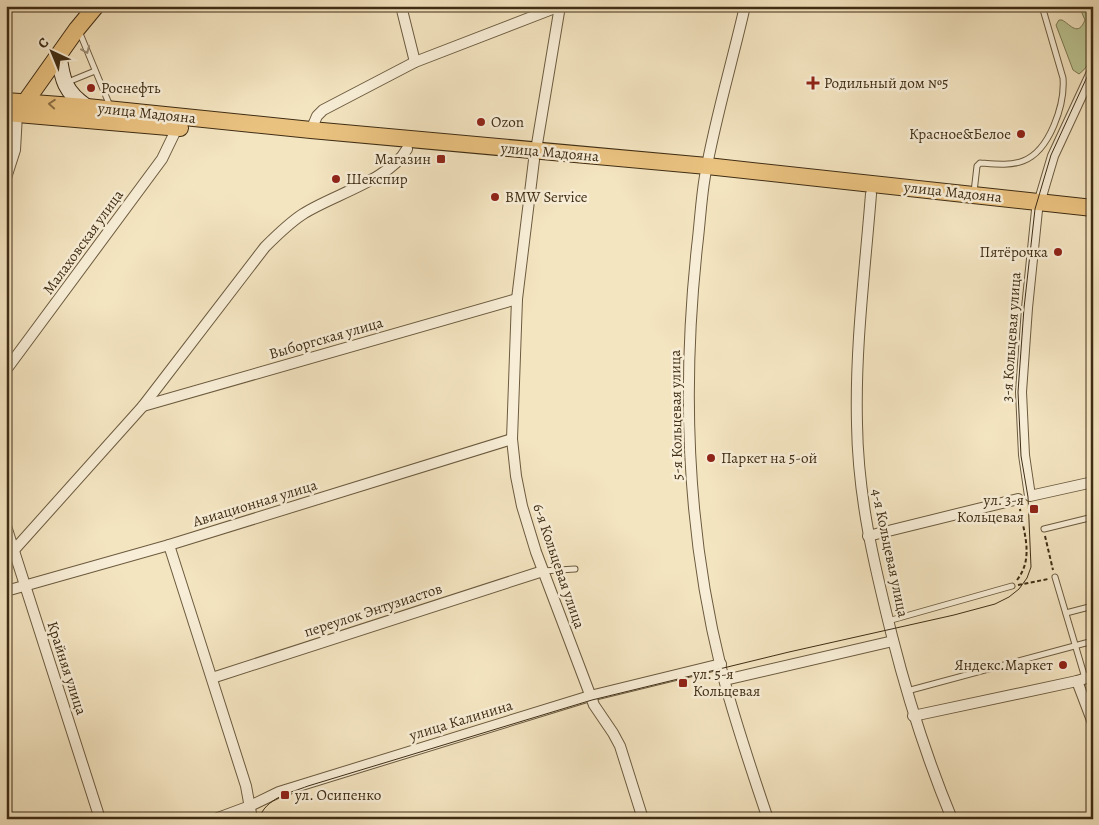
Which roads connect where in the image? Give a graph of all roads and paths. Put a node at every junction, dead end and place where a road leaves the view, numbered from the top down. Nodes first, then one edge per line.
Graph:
1 (96, 6) edge
2 (401, 6) edge
3 (560, 6) edge
4 (745, 6) edge
5 (1042, 6) edge
6 (78, 29) junction
7 (59, 55) junction
8 (414, 62) junction
9 (1093, 70) edge
10 (95, 71) junction
11 (64, 83) junction
12 (6, 101) edge
13 (87, 107) junction
14 (16, 109) edge
15 (112, 110) junction
16 (177, 128) junction
17 (311, 130) junction
18 (406, 149) junction
19 (535, 155) junction
20 (706, 172) junction
21 (6, 178) edge
22 (871, 194) junction
23 (974, 195) junction
24 (1038, 206) junction
25 (1093, 208) edge
26 (1093, 215) edge
27 (517, 299) junction
28 (6, 370) edge
29 (143, 406) junction
30 (512, 439) junction
31 (1093, 482) edge
32 (1018, 499) joint
33 (1093, 517) edge
34 (6, 526) edge
35 (1044, 528) joint
36 (868, 536) junction
37 (169, 546) junction
38 (14, 550) junction
39 (6, 559) edge
40 (575, 568) dead end
41 (543, 571) junction
42 (1055, 577) junction
43 (25, 586) junction
44 (1012, 586) junction
45 (6, 592) edge
46 (1093, 606) edge
47 (1066, 613) junction
48 (888, 621) junction
49 (894, 641) junction
50 (1093, 641) edge
51 (1076, 645) junction
52 (721, 664) junction
53 (212, 678) junction
54 (1085, 679) edge
55 (725, 680) junction
56 (906, 692) junction
57 (590, 696) junction
58 (913, 716) junction
59 (1093, 723) edge
60 (250, 806) junction
61 (100, 819) edge
62 (215, 819) edge
63 (252, 819) edge
64 (642, 819) edge
65 (768, 819) edge
66 (952, 819) edge

1 - 6 main road
2 - 8 street
3 - 8 street
3 - 19 street, 6-я Кольцевая улица
4 - 20 street, 5-я Кольцевая улица
5 - 23 lane
6 - 7 main road
6 -> 10 lane
7 - 11 main road
7 - 14 main road
8 - 17 street
9 - 24 street, 3-я Кольцевая улица
10 - 11 lane
10 - 15 lane
11 - 13 main road
12 - 14 main road, улица Мадояна
13 -> 14 main road, улица Мадояна
13 - 15 main road, улица Мадояна
14 - 16 main road, улица Мадояна
14 - 21 street
15 - 17 main road, улица Мадояна
16 - 18 main road, улица Мадояна
16 - 28 street, Малаховская улица
17 - 19 main road, улица Мадояна
18 - 19 main road, улица Мадояна
18 - 29 street
19 - 20 main road, улица Мадояна
19 - 27 street, 6-я Кольцевая улица
20 - 22 main road, улица Мадояна
20 - 23 main road, улица Мадояна
20 - 52 street, 5-я Кольцевая улица
22 - 24 main road, улица Мадояна
22 - 36 street, 4-я Кольцевая улица
23 - 24 main road, улица Мадояна
24 - 25 main road, улица Мадояна
24 - 26 main road, улица Мадояна
24 - 31 street, 3-я Кольцевая улица
27 - 29 street, Выборгская улица
27 - 30 street, 6-я Кольцевая улица
29 - 38 street
30 - 37 street, Авиационная улица
30 - 41 street, 6-я Кольцевая улица
32 - 36 street
32 - 44 path
33 - 35 lane
34 - 38 street, Крайняя улица
35 - 42 path
36 - 48 street, 4-я Кольцевая улица
37 - 43 street, Авиационная улица
37 - 53 street
38 - 39 street
38 - 43 street, Крайняя улица
40 - 41 lane
41 - 53 street, переулок Энтузиастов
41 - 57 street, 6-я Кольцевая улица
42 - 44 path
42 - 47 lane
43 - 45 street, Авиационная улица
43 - 61 street, Крайняя улица
44 - 48 lane
46 - 47 lane
47 - 51 lane
48 - 49 street, 4-я Кольцевая улица
49 - 55 street
49 - 56 street, 4-я Кольцевая улица
50 - 51 lane
51 - 54 lane
51 - 56 lane
52 - 55 street, 5-я Кольцевая улица
52 - 57 street, улица Калинина
53 - 60 street
54 - 58 street
54 - 59 street
55 - 65 street, 5-я Кольцевая улица
56 - 58 street, 4-я Кольцевая улица
57 - 60 street, улица Калинина
57 - 64 street, 6-я Кольцевая улица
58 - 66 street, 4-я Кольцевая улица
60 - 62 street, улица Калинина
60 - 63 street

